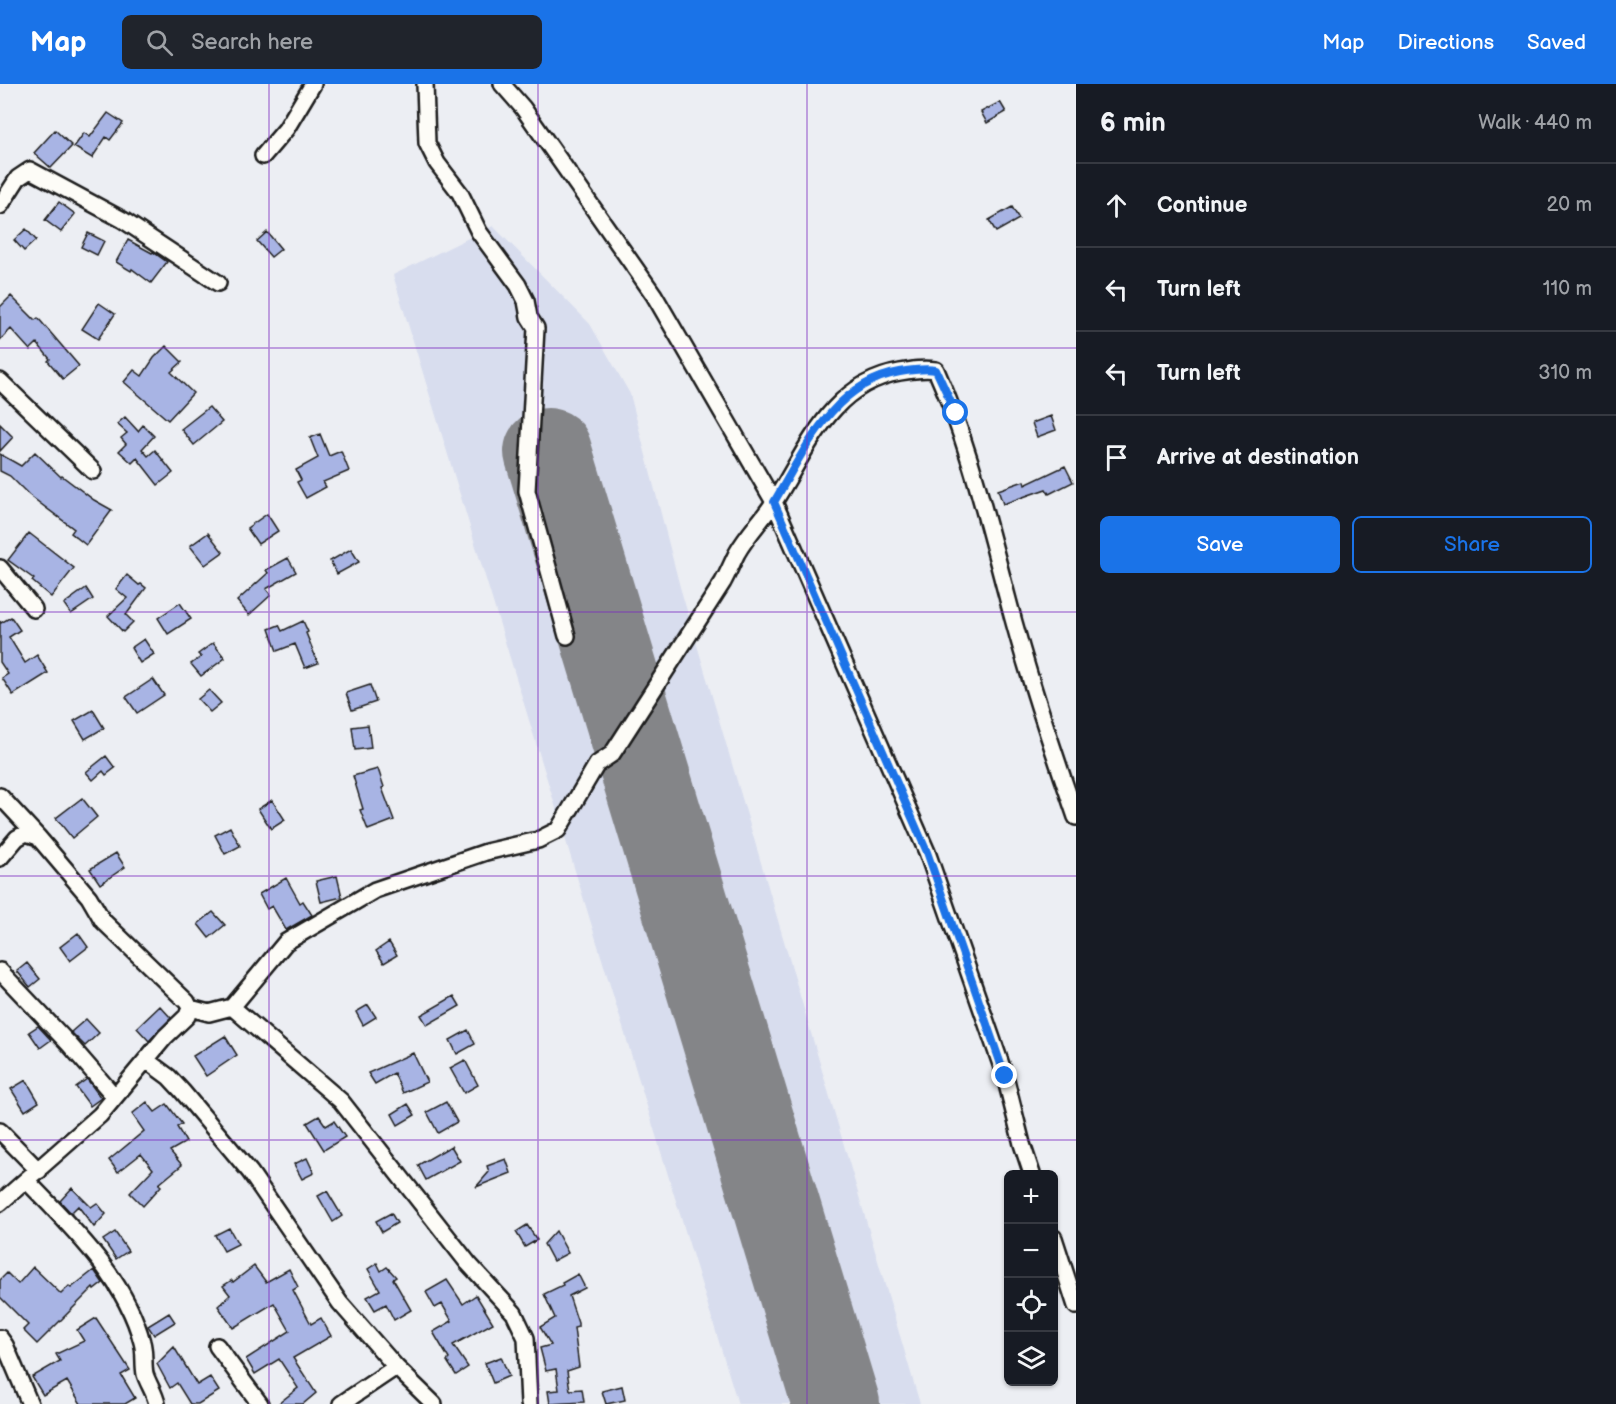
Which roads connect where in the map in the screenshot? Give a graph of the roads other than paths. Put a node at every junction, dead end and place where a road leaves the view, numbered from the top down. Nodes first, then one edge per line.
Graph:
1 (313, 84) edge
2 (424, 84) edge
3 (502, 84) edge
4 (263, 156) dead end
5 (0, 206) edge
6 (218, 283) dead end
7 (0, 381) edge
8 (93, 471) dead end
9 (774, 502) junction
10 (0, 568) edge
11 (34, 609) dead end
12 (567, 636) dead end
13 (0, 796) edge
14 (1076, 818) edge
15 (38, 837) junction
16 (0, 858) edge
17 (0, 971) edge
18 (232, 1007) junction
19 (190, 1008) junction
20 (146, 1060) junction
21 (115, 1097) junction
22 (0, 1131) edge
23 (1031, 1170) edge
24 (33, 1176) junction
25 (0, 1203) edge
26 (1058, 1253) edge
27 (1076, 1306) edge
28 (0, 1338) edge
29 (217, 1346) dead end
30 (396, 1367) junction
31 (30, 1404) edge
32 (158, 1404) edge
33 (260, 1404) edge
34 (341, 1404) edge
35 (434, 1404) edge
36 (529, 1404) edge

1 - 4 street
2 - 12 street
3 - 9 street
5 - 6 street
7 - 8 street
9 - 14 street
9 - 18 street
9 - 23 street
10 - 11 street
13 - 15 street
15 - 16 street
15 - 19 street
17 - 21 street
18 - 19 street
18 - 36 street
19 - 20 street
20 - 21 street
20 - 30 street
21 - 24 street
22 - 24 street
24 - 25 street
24 - 32 street
26 - 27 street
28 - 31 street
29 - 33 street
30 - 34 street
30 - 35 street

